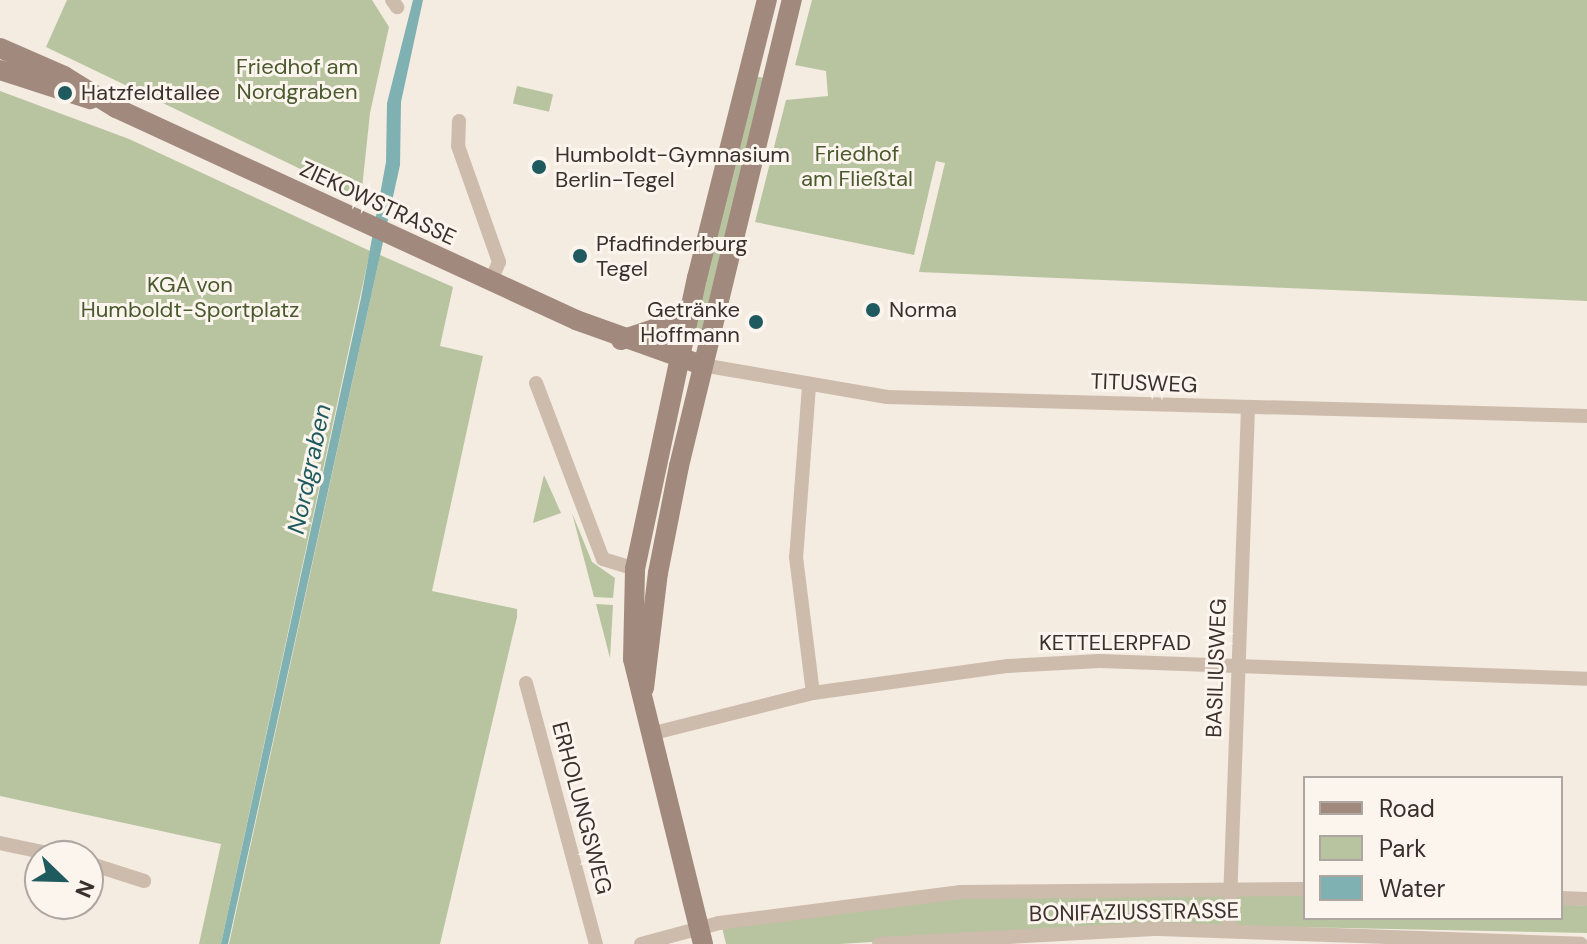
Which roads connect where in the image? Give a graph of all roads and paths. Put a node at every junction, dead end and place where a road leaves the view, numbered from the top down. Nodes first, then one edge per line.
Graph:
1 (767, 0) edge
2 (792, 0) edge
3 (0, 48) edge
4 (0, 70) edge
5 (116, 108) junction
6 (459, 121) dead end
7 (491, 281) junction
8 (690, 307) junction
9 (621, 340) junction
10 (678, 359) junction
11 (702, 365) junction
12 (536, 383) dead end
13 (809, 386) junction
14 (1248, 408) junction
15 (1587, 416) edge
16 (635, 569) junction
17 (658, 573) junction
18 (1238, 666) junction
19 (1587, 679) edge
20 (526, 683) dead end
21 (644, 688) junction
22 (813, 693) junction
23 (650, 734) junction
24 (0, 843) edge
25 (24, 848) edge
26 (104, 868) edge
27 (144, 881) dead end
28 (1231, 886) junction
29 (1303, 889) edge
30 (1563, 898) edge
31 (1587, 899) edge
32 (1229, 929) junction
33 (702, 936) edge
34 (1158, 936) edge
35 (1301, 939) edge
36 (596, 944) edge
37 (641, 944) edge
38 (879, 944) edge
39 (1581, 944) edge

1 - 8 main road
2 - 11 main road
3 - 5 main road, ZIEKOWSTRASSE
4 - 5 main road, ZIEKOWSTRASSE
5 - 7 main road, ZIEKOWSTRASSE
6 - 7 street
7 - 9 main road, ZIEKOWSTRASSE
8 - 9 main road
8 - 10 main road
9 - 10 main road, ZIEKOWSTRASSE
10 - 11 main road, ZIEKOWSTRASSE
10 - 16 main road
11 - 13 street, TITUSWEG
11 - 17 main road
12 - 16 street
13 - 14 street, TITUSWEG
13 - 22 street
14 - 15 street, TITUSWEG
14 - 18 street, BASILIUSWEG
16 - 17 main road
16 - 21 main road
17 - 21 main road
18 - 19 street, KETTELERPFAD
18 - 22 street, KETTELERPFAD
18 - 28 street, BASILIUSWEG
20 - 36 street, ERHOLUNGSWEG
21 - 23 main road
22 - 23 street, KETTELERPFAD
23 - 33 main road
24 - 25 street
26 - 27 street
28 - 29 street, BONIFAZIUSSTRASSE
28 - 32 street, BASILIUSWEG
28 - 33 street, BONIFAZIUSSTRASSE
30 - 31 street
32 - 34 street, BONIFAZIUSSTRASSE
32 - 35 street, BONIFAZIUSSTRASSE
33 - 37 street, BONIFAZIUSSTRASSE
34 - 38 street, BONIFAZIUSSTRASSE
35 - 39 street, BONIFAZIUSSTRASSE

